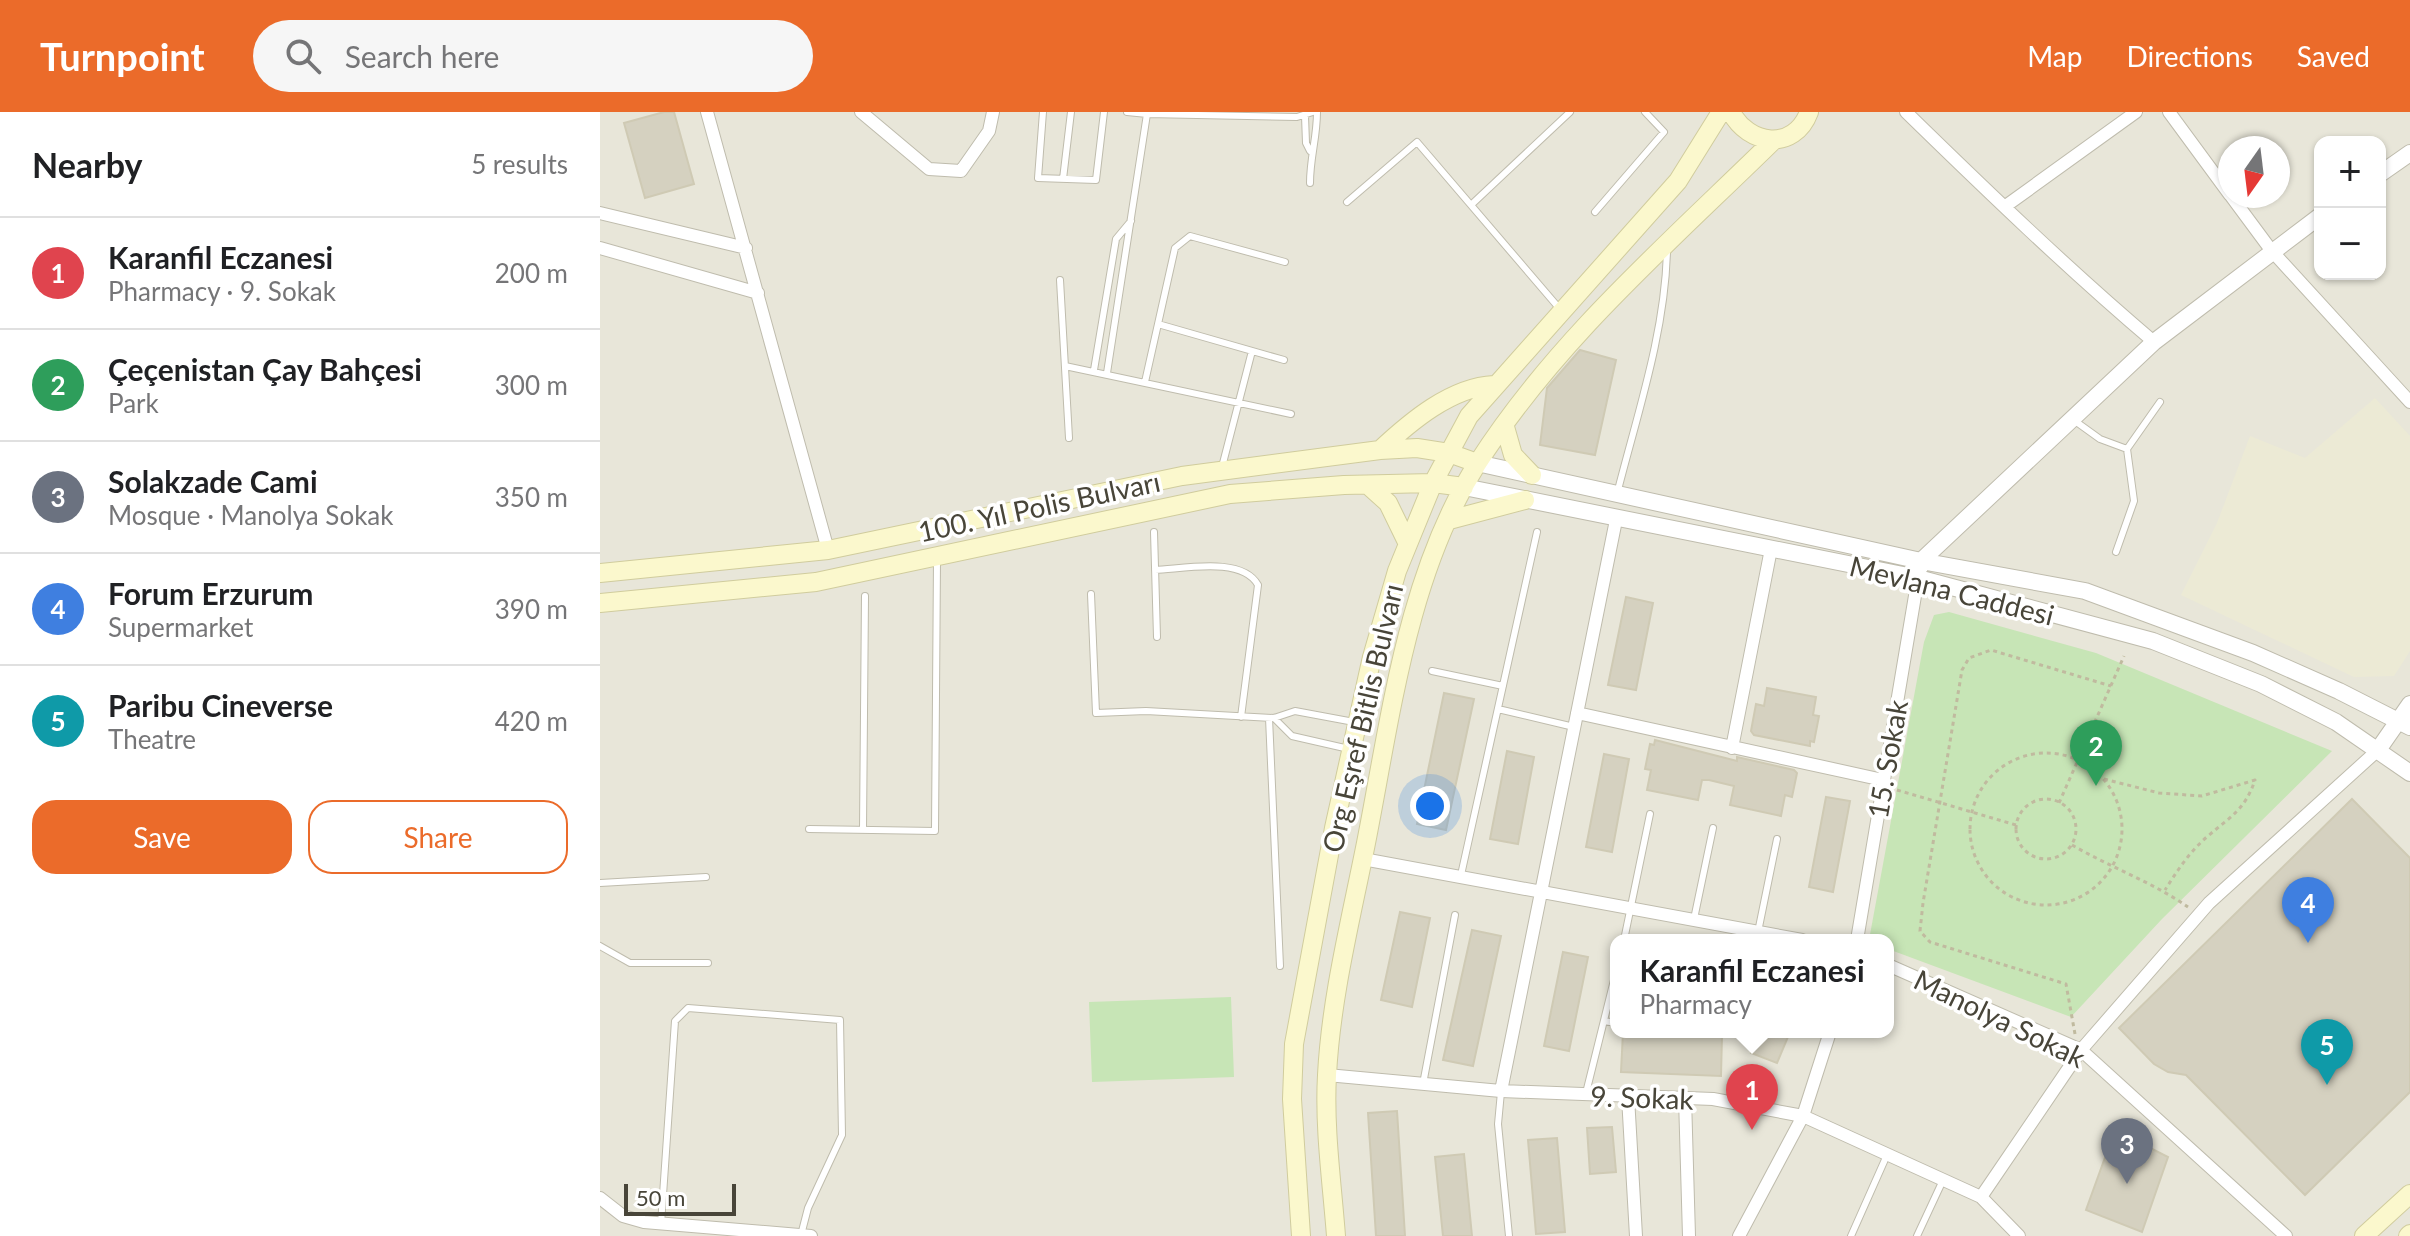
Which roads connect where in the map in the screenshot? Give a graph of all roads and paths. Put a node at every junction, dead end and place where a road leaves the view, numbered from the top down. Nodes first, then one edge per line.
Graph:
1 (707, 112) edge
2 (861, 112) edge
3 (993, 112) edge
4 (1043, 112) edge
5 (1071, 112) edge
6 (1104, 112) edge
7 (1127, 112) edge
8 (1315, 112) edge
9 (1570, 112) edge
10 (1645, 112) edge
11 (1721, 112) edge
12 (1731, 112) edge
13 (1809, 112) edge
14 (1906, 112) edge
15 (2136, 112) edge
16 (2169, 112) edge
17 (1147, 114) junction
18 (1252, 114) edge
19 (1305, 116) junction
20 (1774, 140) junction
21 (1310, 151) junction
22 (2410, 153) edge
23 (2386, 170) edge
24 (1063, 179) junction
25 (2218, 179) edge
26 (1310, 183) dead end
27 (1347, 202) dead end
28 (1471, 205) junction
29 (2007, 205) junction
30 (2240, 208) edge
31 (1595, 212) dead end
32 (600, 213) edge
33 (2314, 220) edge
34 (1131, 221) junction
35 (1667, 244) junction
36 (600, 248) edge
37 (746, 248) junction
38 (2271, 250) junction
39 (1285, 262) dead end
40 (1060, 280) dead end
41 (758, 293) junction
42 (1561, 311) junction
43 (1158, 324) junction
44 (2154, 342) junction
45 (1252, 351) junction
46 (1284, 360) dead end
47 (1065, 366) junction
48 (1094, 370) junction
49 (1107, 373) junction
50 (1145, 382) junction
51 (1494, 385) junction
52 (2160, 402) dead end
53 (2410, 402) edge
54 (1238, 403) junction
55 (1291, 414) dead end
56 (2072, 419) junction
57 (1505, 427) junction
58 (1069, 438) dead end
59 (2127, 449) junction
60 (1380, 450) junction
61 (1449, 453) junction
62 (1477, 463) junction
63 (1222, 471) junction
64 (1532, 475) junction
65 (1433, 483) junction
66 (1368, 485) junction
67 (1464, 487) junction
68 (1617, 494) junction
69 (1525, 500) junction
70 (1449, 520) junction
71 (1616, 520) junction
72 (1154, 532) dead end
73 (1537, 532) dead end
74 (1408, 544) junction
75 (1771, 549) junction
76 (828, 550) junction
77 (2116, 552) dead end
78 (937, 558) junction
79 (1921, 561) junction
80 (1155, 570) junction
81 (600, 573) edge
82 (1918, 578) junction
83 (1091, 594) dead end
84 (865, 596) dead end
85 (600, 603) edge
86 (1157, 637) dead end
87 (2124, 656) dead end
88 (1432, 671) dead end
89 (1503, 686) junction
90 (2111, 686) junction
91 (2410, 704) edge
92 (1498, 709) junction
93 (1577, 713) junction
94 (1241, 717) junction
95 (1272, 718) junction
96 (1358, 722) junction
97 (2405, 724) edge
98 (1574, 727) junction
99 (1732, 748) junction
100 (1353, 750) junction
101 (2378, 750) junction
102 (2078, 760) junction
103 (2410, 773) edge
104 (2104, 779) junction
105 (1882, 783) junction
106 (1939, 802) junction
107 (2059, 803) junction
108 (1973, 812) junction
109 (1650, 814) dead end
110 (2016, 825) junction
111 (1713, 828) dead end
112 (809, 829) dead end
113 (863, 830) junction
114 (1777, 839) dead end
115 (2072, 845) junction
116 (1363, 859) junction
117 (2111, 868) junction
118 (1461, 875) junction
119 (706, 877) dead end
120 (600, 883) edge
121 (1540, 890) junction
122 (2165, 890) junction
123 (1632, 907) junction
124 (2199, 914) junction
125 (1455, 915) dead end
126 (1694, 919) junction
127 (1758, 932) junction
128 (1625, 934) edge
129 (1769, 934) edge
130 (1858, 934) edge
131 (600, 946) edge
132 (708, 963) dead end
133 (1280, 966) dead end
134 (1894, 968) edge
135 (1610, 996) edge
136 (1604, 1021) junction
137 (1610, 1022) edge
138 (1828, 1038) edge
139 (2078, 1049) junction
140 (1327, 1075) junction
141 (1423, 1084) junction
142 (1501, 1091) junction
143 (1585, 1095) junction
144 (1628, 1097) junction
145 (1685, 1098) junction
146 (1803, 1116) junction
147 (1889, 1152) junction
148 (1944, 1178) junction
149 (2410, 1194) edge
150 (1981, 1197) junction
151 (600, 1198) edge
152 (661, 1230) edge
153 (801, 1235) edge
154 (811, 1236) edge
155 (1301, 1236) edge
156 (1336, 1236) edge
157 (1509, 1236) edge
158 (1636, 1236) edge
159 (1689, 1236) edge
160 (1739, 1236) edge
161 (1851, 1236) edge
162 (1917, 1236) edge
163 (2019, 1236) edge
164 (2286, 1236) edge
165 (2364, 1236) edge

1 - 37 street
2 - 3 street
4 - 24 lane
5 - 24 lane
6 - 24 lane
7 - 17 lane
8 - 19 lane
8 - 21 lane
9 - 28 lane
10 - 31 lane
11 - 42 main road, Org Eşref Bitlis Bulvarı
12 - 20 main road
13 - 20 main road
14 - 29 street
15 - 29 street
16 - 25 street
17 - 18 lane
17 - 34 lane
18 - 19 lane
19 - 21 lane
20 - 35 main road
21 - 26 lane
22 - 23 street
27 - 28 lane
28 - 42 lane
29 - 44 street
30 - 38 street
32 - 37 street
33 - 38 street
34 - 48 lane
34 - 49 lane
35 - 57 main road
35 - 68 lane
36 - 41 street
37 - 41 street
38 - 44 street
38 - 53 street
39 - 43 lane
40 - 47 lane
41 - 76 street
42 - 51 main road, Org Eşref Bitlis Bulvarı
43 - 45 lane
43 - 50 lane
44 - 56 street
45 - 46 lane
45 - 54 lane
47 - 48 lane
47 - 58 lane
48 - 49 lane
49 - 50 lane
50 - 54 lane
51 - 60 main road
51 - 61 main road, Org Eşref Bitlis Bulvarı
52 - 59 lane
54 - 55 lane
54 - 63 lane
56 - 59 lane
56 - 79 street
57 - 62 main road
57 - 64 main road
59 - 77 lane
60 - 61 main road, 100. Yıl Polis Bulvarı
60 - 63 main road, 100. Yıl Polis Bulvarı
61 - 62 main road, 100. Yıl Polis Bulvarı
61 - 65 main road, Org Eşref Bitlis Bulvarı
62 - 64 street, Mevlana Caddesi
62 - 67 main road
63 - 76 main road, 100. Yıl Polis Bulvarı
64 - 68 street, Mevlana Caddesi
65 - 66 main road
65 - 67 main road
65 - 74 main road, Org Eşref Bitlis Bulvarı
66 - 74 main road
66 - 78 main road
67 - 69 street, Mevlana Caddesi
67 - 70 main road
68 - 79 street, Mevlana Caddesi
69 - 70 main road
69 - 71 street, Mevlana Caddesi
70 - 116 main road
71 - 75 street, Mevlana Caddesi
71 - 93 street
72 - 80 lane
73 - 89 lane
74 - 96 main road, Org Eşref Bitlis Bulvarı
75 - 82 street, Mevlana Caddesi
75 - 99 street
76 - 81 main road, 100. Yıl Polis Bulvarı
78 - 85 main road
78 - 113 lane
79 - 82 street
79 - 97 street, Mevlana Caddesi
80 - 86 lane
80 - 94 lane
82 - 101 street, Mevlana Caddesi
82 - 105 street, 15. Sokak
83 - 94 lane
84 - 113 lane
87 - 90 path
88 - 89 lane
89 - 92 lane
90 - 102 path
90 - 106 path
91 - 97 street
92 - 98 lane
92 - 118 lane
93 - 98 street
93 - 99 street
94 - 95 lane
95 - 96 lane
95 - 100 lane
95 - 133 lane
96 - 100 main road, Org Eşref Bitlis Bulvarı
97 - 101 street
98 - 121 street
99 - 105 street
100 - 155 main road, Org Eşref Bitlis Bulvarı
101 - 103 street, Mevlana Caddesi
101 - 124 street
102 - 104 path
102 - 107 path
102 - 108 path
104 - 117 path
104 - 122 path
105 - 106 path
105 - 130 street, 15. Sokak
106 - 108 path
106 - 139 path
107 - 110 path
107 - 115 path
108 - 110 path
108 - 117 path
109 - 123 lane
110 - 115 path
111 - 126 lane
112 - 113 lane
114 - 127 lane
115 - 117 path
116 - 118 street
116 - 140 main road
117 - 122 path
118 - 121 street
119 - 120 lane
121 - 123 street
121 - 142 street
122 - 124 path
123 - 126 street
123 - 128 lane
124 - 139 street
125 - 141 lane
126 - 127 street
127 - 129 street
131 - 132 lane
134 - 139 street, Manolya Sokak
135 - 136 lane
136 - 137 lane
136 - 143 lane
138 - 146 street
139 - 150 street
139 - 164 street, Manolya Sokak
140 - 141 street, 9. Sokak
140 - 156 main road
141 - 142 street, 9. Sokak
142 - 143 street, 9. Sokak
142 - 157 lane
143 - 144 street, 9. Sokak
144 - 145 street, 9. Sokak
144 - 158 street
145 - 146 street, 9. Sokak
145 - 159 street
146 - 147 street, 9. Sokak
146 - 160 street
147 - 148 street, 9. Sokak
147 - 161 lane
148 - 150 street, 9. Sokak
148 - 162 lane
149 - 165 main road
150 - 163 street, 9. Sokak
151 - 152 street
152 - 153 street
152 - 153 lane
153 - 154 street

